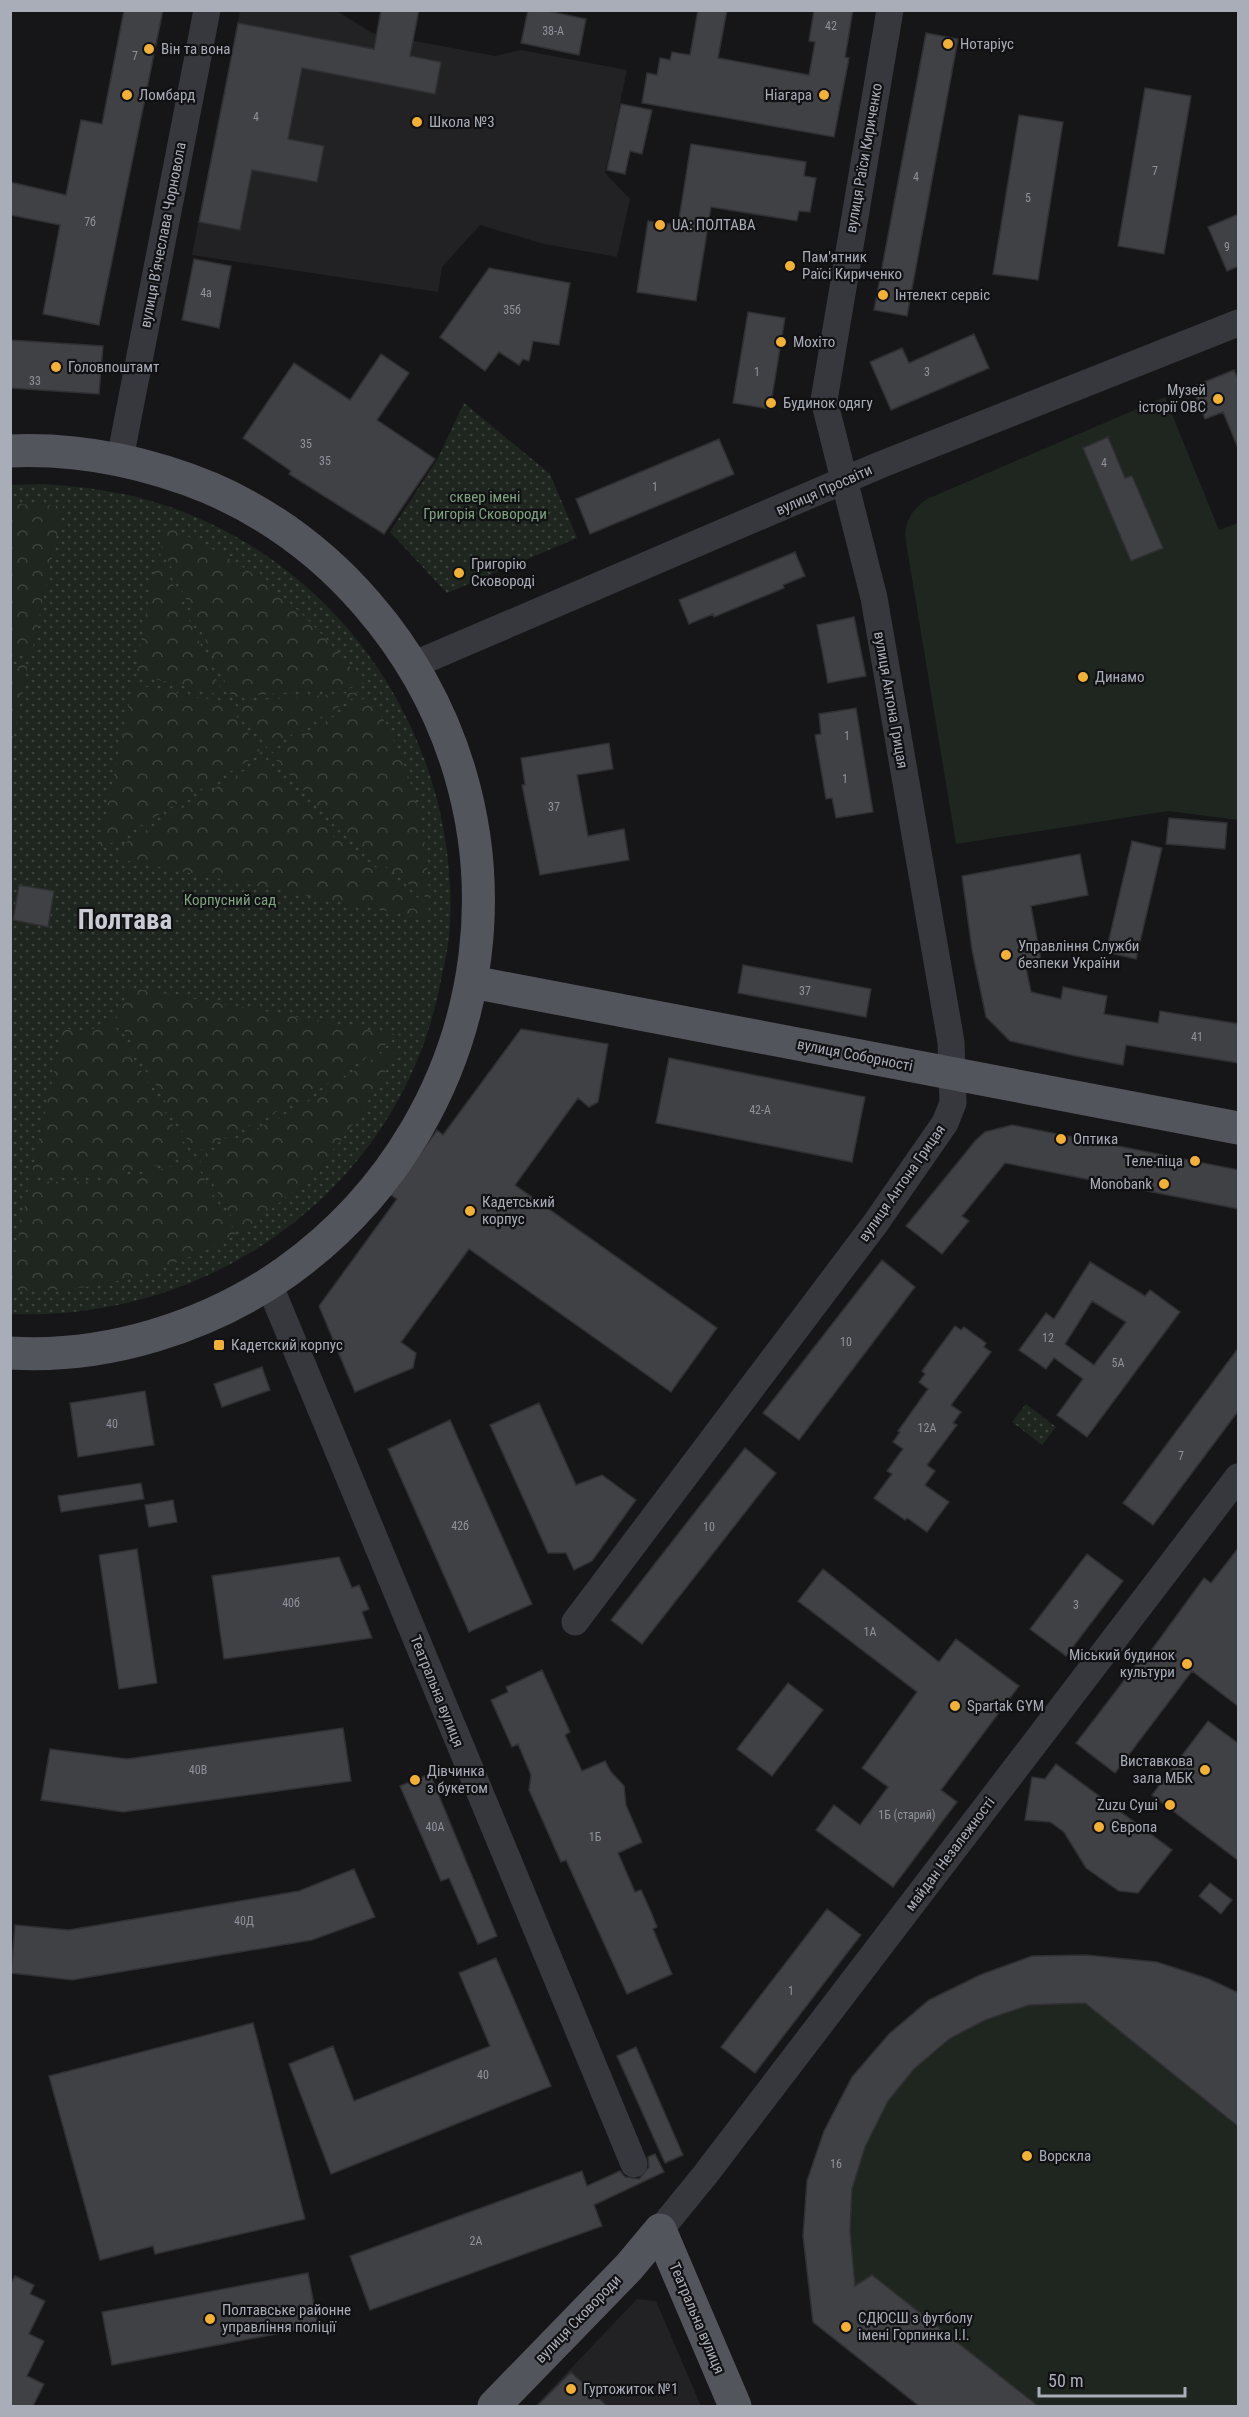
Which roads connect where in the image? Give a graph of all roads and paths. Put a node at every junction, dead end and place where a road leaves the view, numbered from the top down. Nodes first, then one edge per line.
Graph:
1 (207, 10) edge
2 (890, 10) edge
3 (1239, 323) edge
4 (10, 451) edge
5 (120, 459) junction
6 (846, 481) junction
7 (413, 665) junction
8 (472, 982) junction
9 (953, 1074) junction
10 (1239, 1128) edge
11 (269, 1284) junction
12 (10, 1353) edge
13 (1239, 1477) edge
14 (575, 1622) dead end
15 (633, 2164) dead end
16 (660, 2230) junction
17 (494, 2406) edge
18 (735, 2406) edge

1 - 5 street, вулиця Вʼячеслава Чорновола
2 - 6 street, вулиця Раїси Кириченко
3 - 6 street, вулиця Просвіти
4 - 5 main road
5 - 7 main road
6 - 7 street, вулиця Просвіти
6 - 9 street, вулиця Антона Грицая
7 - 8 main road
8 - 9 main road, вулиця Соборності
8 - 11 main road
9 - 10 main road, вулиця Соборності
9 - 14 street, вулиця Антона Грицая
11 - 12 main road
11 - 15 street, Театральна вулиця
13 - 16 street, майдан Незалежності
16 - 17 main road, вулиця Сковороди
16 - 18 main road, Театральна вулиця

